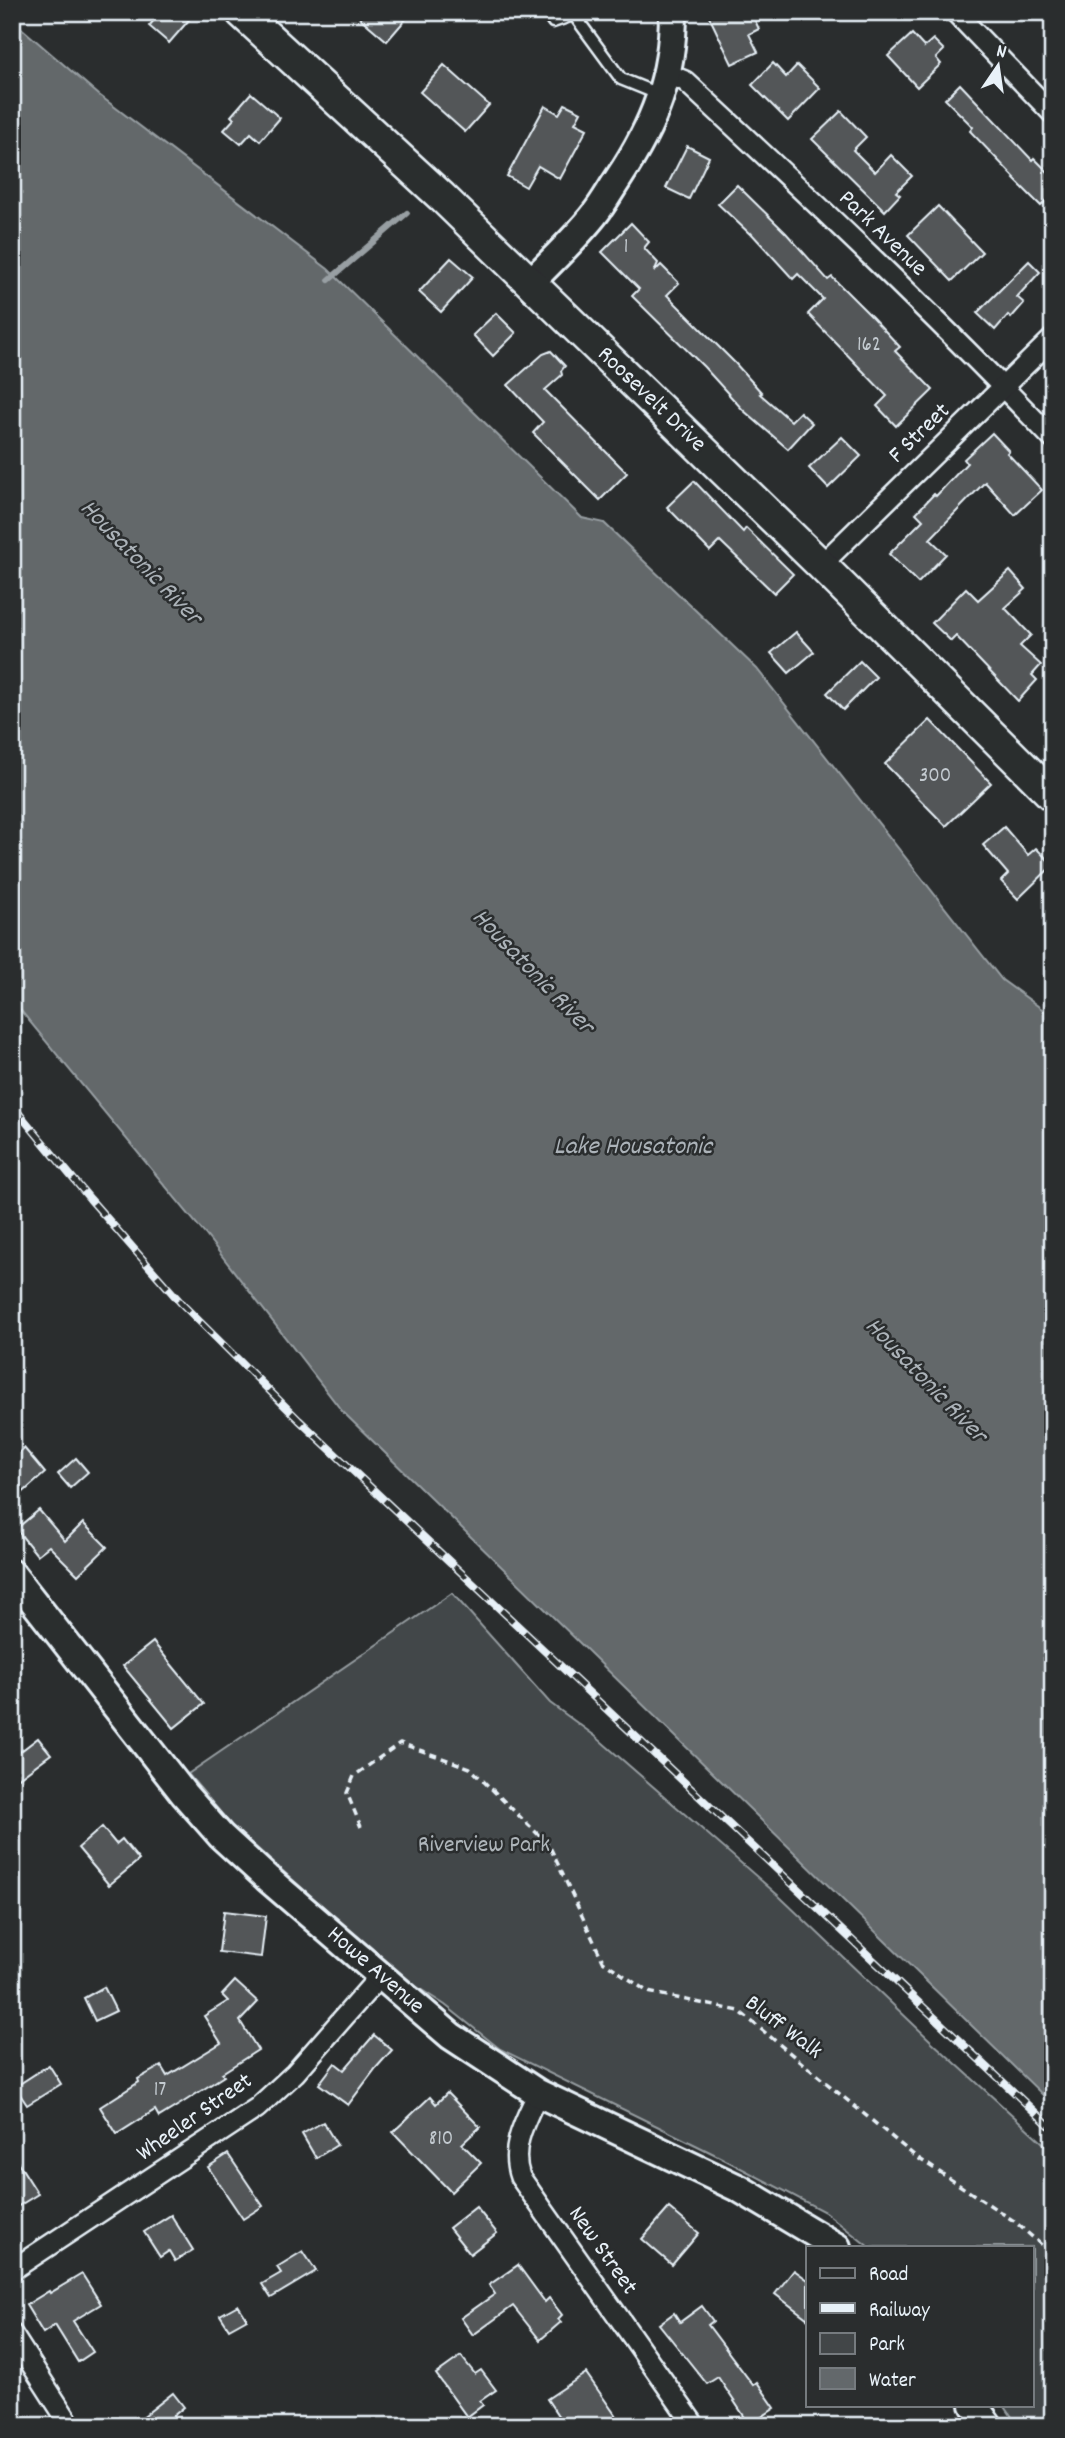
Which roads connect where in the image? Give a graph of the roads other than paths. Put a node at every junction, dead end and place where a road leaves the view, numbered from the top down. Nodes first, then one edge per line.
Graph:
1 (241, 12) edge
2 (546, 12) edge
3 (673, 12) edge
4 (955, 12) edge
5 (578, 13) edge
6 (665, 85) junction
7 (1053, 114) edge
8 (531, 282) junction
9 (1053, 338) edge
10 (1003, 387) junction
11 (1053, 439) edge
12 (821, 565) junction
13 (1053, 796) edge
14 (12, 1574) edge
15 (380, 1976) junction
16 (538, 2093) junction
17 (835, 2246) edge
18 (12, 2270) edge
19 (12, 2334) edge
20 (975, 2406) edge
21 (71, 2426) edge
22 (695, 2426) edge
23 (989, 2426) edge

1 - 8 main road, Roosevelt Drive
2 - 5 lane
3 - 6 main road
4 - 7 street
5 - 6 lane
6 - 8 main road
6 - 10 street, Park Avenue
8 - 12 main road, Roosevelt Drive
9 - 10 street, F Street
10 - 11 street, Park Avenue
10 - 12 street, F Street
12 - 13 main road, Roosevelt Drive
14 - 15 main road, Howe Avenue
15 - 16 main road, Howe Avenue
15 - 18 street, Wheeler Street
16 - 17 main road, Howe Avenue
16 - 22 street, New Street
19 - 21 street
20 - 23 main road

